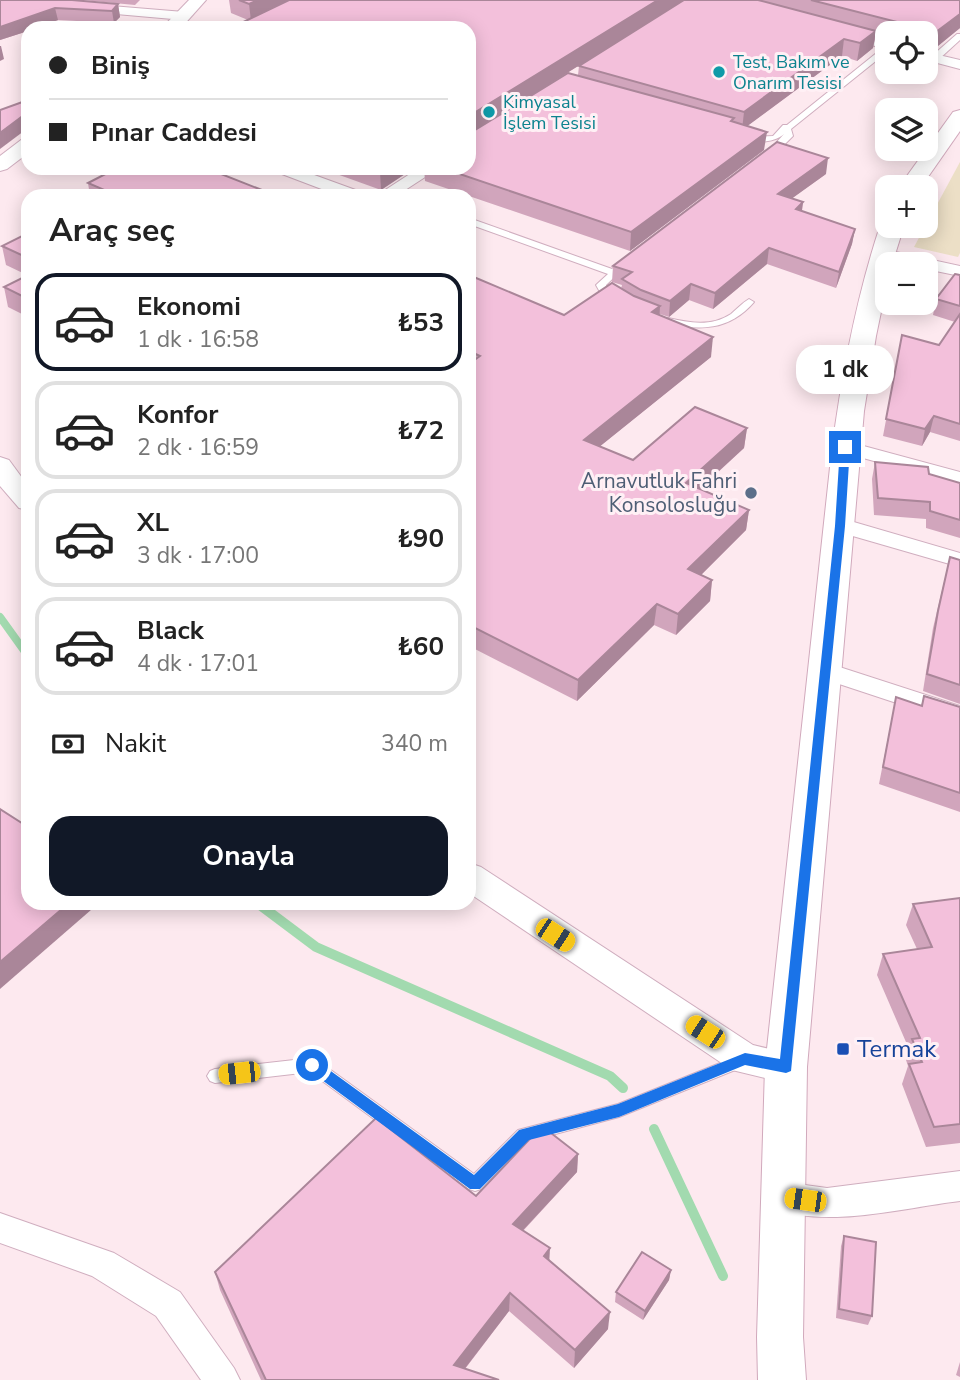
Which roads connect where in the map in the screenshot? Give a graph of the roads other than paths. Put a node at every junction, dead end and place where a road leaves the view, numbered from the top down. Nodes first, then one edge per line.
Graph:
1 (198, 0) edge
2 (68, 6) edge
3 (170, 21) edge
4 (178, 21) edge
5 (835, 31) edge
6 (960, 36) edge
7 (875, 43) edge
8 (938, 51) edge
9 (875, 57) edge
10 (938, 59) edge
11 (960, 65) edge
12 (960, 116) edge
13 (786, 127) junction
14 (739, 135) edge
15 (960, 148) edge
16 (21, 149) edge
17 (758, 163) edge
18 (0, 164) edge
19 (299, 175) edge
20 (421, 175) edge
21 (918, 175) edge
22 (938, 180) edge
23 (336, 189) edge
24 (401, 189) edge
25 (476, 223) edge
26 (887, 240) edge
27 (632, 257) edge
28 (960, 271) edge
29 (612, 272) junction
30 (748, 303) dead end
31 (627, 306) edge
32 (659, 318) edge
33 (845, 447) junction
34 (0, 465) edge
35 (960, 479) edge
36 (21, 494) edge
37 (840, 526) junction
38 (960, 560) edge
39 (824, 670) junction
40 (960, 715) edge
41 (476, 881) edge
42 (745, 1059) junction
43 (786, 1067) junction
44 (215, 1076) dead end
45 (960, 1186) edge
46 (783, 1197) junction
47 (0, 1228) edge
48 (222, 1380) edge
49 (782, 1380) edge

1 - 4 street
2 - 3 street
5 - 7 street
6 - 8 lane
9 - 13 lane
10 - 11 street
12 - 21 main road
13 - 14 lane
13 - 17 lane
15 - 22 main road
16 - 18 street
19 - 23 street
20 - 24 street
25 - 29 lane
26 - 28 street
26 - 33 main road
27 - 29 lane
29 - 31 lane
30 - 32 lane
33 - 35 street
33 - 37 main road
34 - 36 street
37 - 38 street
37 - 39 main road
39 - 40 street
39 - 43 main road
41 - 42 street
42 - 43 street
42 - 44 lane
43 - 46 main road
45 - 46 street
46 - 49 main road
47 - 48 street

